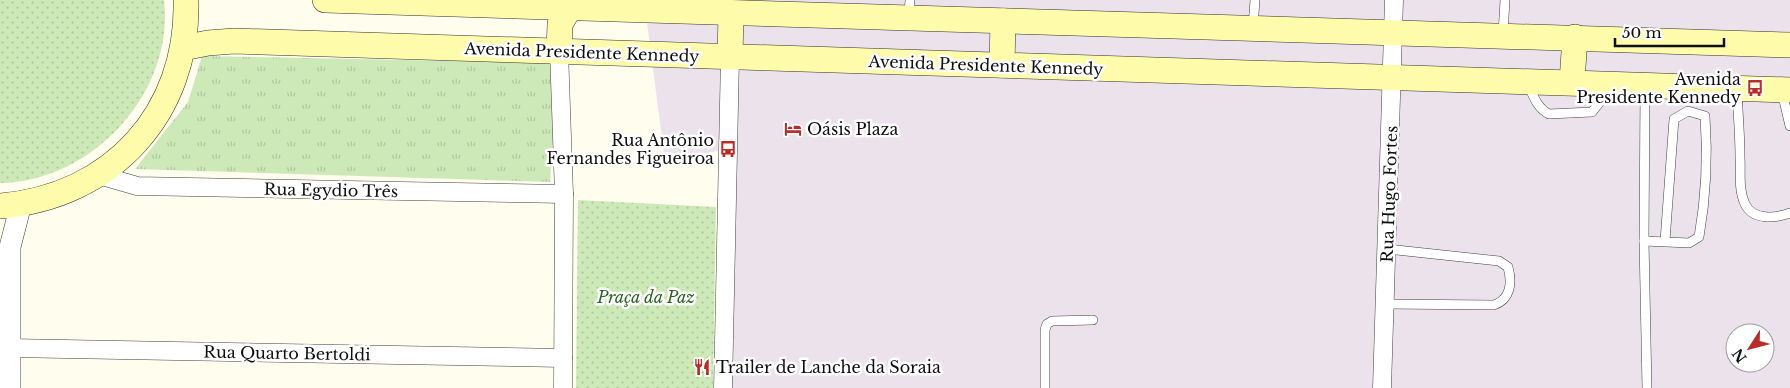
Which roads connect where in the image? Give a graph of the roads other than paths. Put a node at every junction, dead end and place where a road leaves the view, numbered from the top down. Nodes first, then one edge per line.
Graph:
1 (186, 0) edge
2 (325, 0) edge
3 (1255, 0) edge
4 (1394, 0) edge
5 (1505, 0) edge
6 (731, 7) edge
7 (569, 9) junction
8 (909, 9) edge
9 (1003, 21) junction
10 (1253, 27) junction
11 (1393, 33) junction
12 (1503, 34) junction
13 (1575, 37) junction
14 (1790, 46) edge
15 (184, 48) junction
16 (559, 52) junction
17 (730, 57) junction
18 (1002, 66) junction
19 (1392, 77) junction
20 (1527, 81) junction
21 (1572, 82) junction
22 (1614, 84) junction
23 (1645, 85) junction
24 (1737, 88) junction
25 (1786, 90) edge
26 (1790, 126) edge
27 (99, 175) junction
28 (564, 194) junction
29 (11, 205) edge
30 (1790, 213) edge
31 (1644, 241) junction
32 (1666, 242) junction
33 (1387, 250) junction
34 (1385, 304) junction
35 (1093, 320) dead end
36 (10, 348) junction
37 (563, 358) junction
38 (10, 388) edge
39 (563, 388) edge
40 (723, 388) edge
41 (1045, 388) edge
42 (1382, 388) edge
43 (1647, 388) edge

1 - 15 main road
2 - 7 main road
3 - 10 lane
4 - 11 street, Rua Hugo Fortes
5 - 12 lane
6 - 7 main road
6 - 8 main road
6 - 17 main road
7 - 16 main road
8 - 9 main road
9 - 10 main road
9 - 18 main road
10 - 11 main road
11 - 12 main road
11 - 19 street, Rua Hugo Fortes
12 - 13 main road
13 - 14 main road
13 - 21 main road
15 - 16 main road, Avenida Presidente Kennedy
15 - 27 main road
16 - 17 main road, Avenida Presidente Kennedy
16 - 28 street
17 - 18 main road, Avenida Presidente Kennedy
17 - 40 street
18 - 19 main road, Avenida Presidente Kennedy
19 - 20 main road, Avenida Presidente Kennedy
19 - 33 street, Rua Hugo Fortes
20 - 21 main road, Avenida Presidente Kennedy
20 - 22 lane
21 - 22 main road, Avenida Presidente Kennedy
22 - 23 main road, Avenida Presidente Kennedy
23 - 24 main road, Avenida Presidente Kennedy
23 - 31 lane
24 - 25 main road, Avenida Presidente Kennedy
24 - 30 lane
25 - 26 lane
27 - 28 street, Rua Egydio Três
27 - 29 main road
28 - 37 street
29 - 36 street
31 - 32 lane
31 - 43 lane
32 - 32 lane
33 - 34 street, Rua Hugo Fortes
33 - 34 lane
34 - 42 street, Rua Hugo Fortes
35 - 41 lane
36 - 37 street, Rua Quarto Bertoldi
36 - 38 street
37 - 39 street

